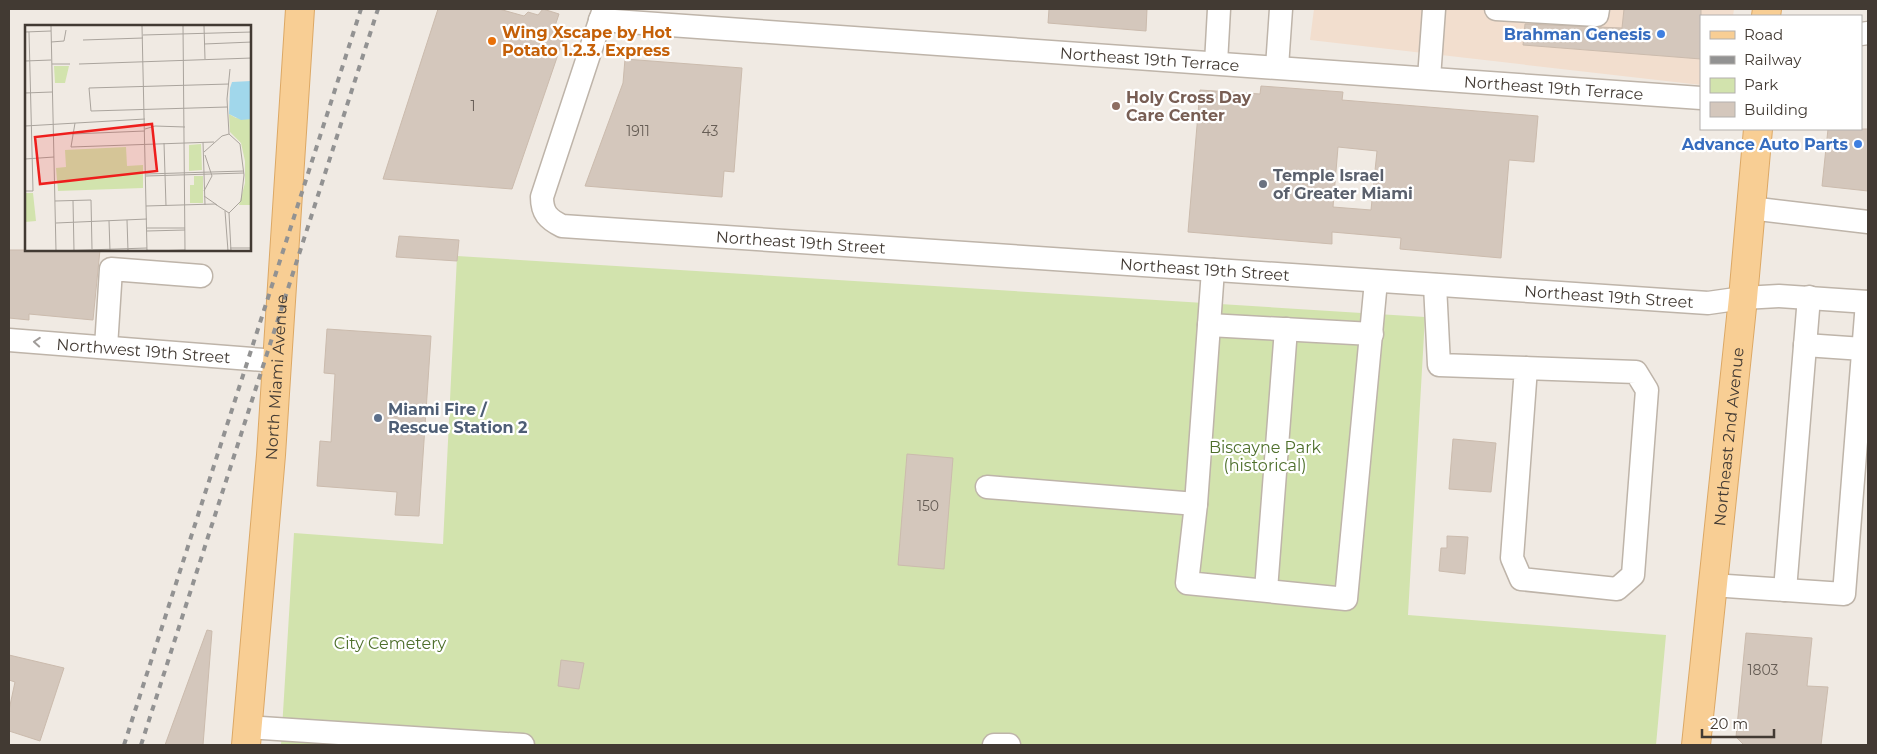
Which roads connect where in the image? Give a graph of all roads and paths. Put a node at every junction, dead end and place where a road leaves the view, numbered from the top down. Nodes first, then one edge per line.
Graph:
1 (300, 9) edge
2 (1219, 9) edge
3 (1281, 9) edge
4 (1434, 9) edge
5 (1496, 9) edge
6 (1598, 9) edge
7 (602, 14) edge
8 (1216, 63) junction
9 (1277, 67) junction
10 (1429, 78) junction
11 (1700, 98) edge
12 (1758, 130) edge
13 (1750, 208) junction
14 (1868, 222) edge
15 (112, 260) edge
16 (1213, 270) junction
17 (201, 276) dead end
18 (1376, 281) junction
19 (1435, 285) junction
20 (1809, 297) junction
21 (1743, 298) junction
22 (1868, 302) edge
23 (1209, 325) junction
24 (1286, 329) junction
25 (1372, 334) junction
26 (9, 340) edge
27 (1805, 345) junction
28 (106, 347) junction
29 (1863, 350) junction
30 (277, 361) junction
31 (1526, 368) junction
32 (987, 487) dead end
33 (1196, 504) junction
34 (1712, 585) junction
35 (1266, 590) junction
36 (1785, 590) junction
37 (247, 736) edge
38 (524, 745) edge
39 (994, 745) edge
40 (1010, 745) edge
41 (1696, 745) edge

1 - 30 main road, North Miami Avenue
2 - 8 street
3 - 9 street
4 - 10 street
5 - 6 street
7 - 8 street, Northeast 19th Terrace
7 - 16 street, Northeast 19th Street
8 - 9 street, Northeast 19th Terrace
9 - 10 street, Northeast 19th Terrace
10 - 11 street, Northeast 19th Terrace
12 - 13 main road, Northeast 2nd Avenue
13 - 14 street
13 - 21 main road, Northeast 2nd Avenue
15 - 17 street
15 - 28 street
16 - 18 street, Northeast 19th Street
16 - 23 street
18 - 19 street, Northeast 19th Street
18 - 25 street
19 - 21 street, Northeast 19th Street
19 - 31 street
20 - 21 street, Northeast 19th Street
20 - 22 street, Northeast 19th Street
20 - 27 street
21 - 34 main road, Northeast 2nd Avenue
22 - 29 street
23 - 24 street
23 - 33 street
24 - 25 street
24 - 35 street
25 - 35 street
28 -> 26 street, Northwest 19th Street
27 - 29 street
27 - 36 street
28 - 30 street, Northwest 19th Street
29 - 36 street
30 - 37 main road, North Miami Avenue
31 - 31 street
32 - 33 street
33 - 35 street
34 - 36 street
34 - 41 main road, Northeast 2nd Avenue
37 - 38 street
39 - 40 street

